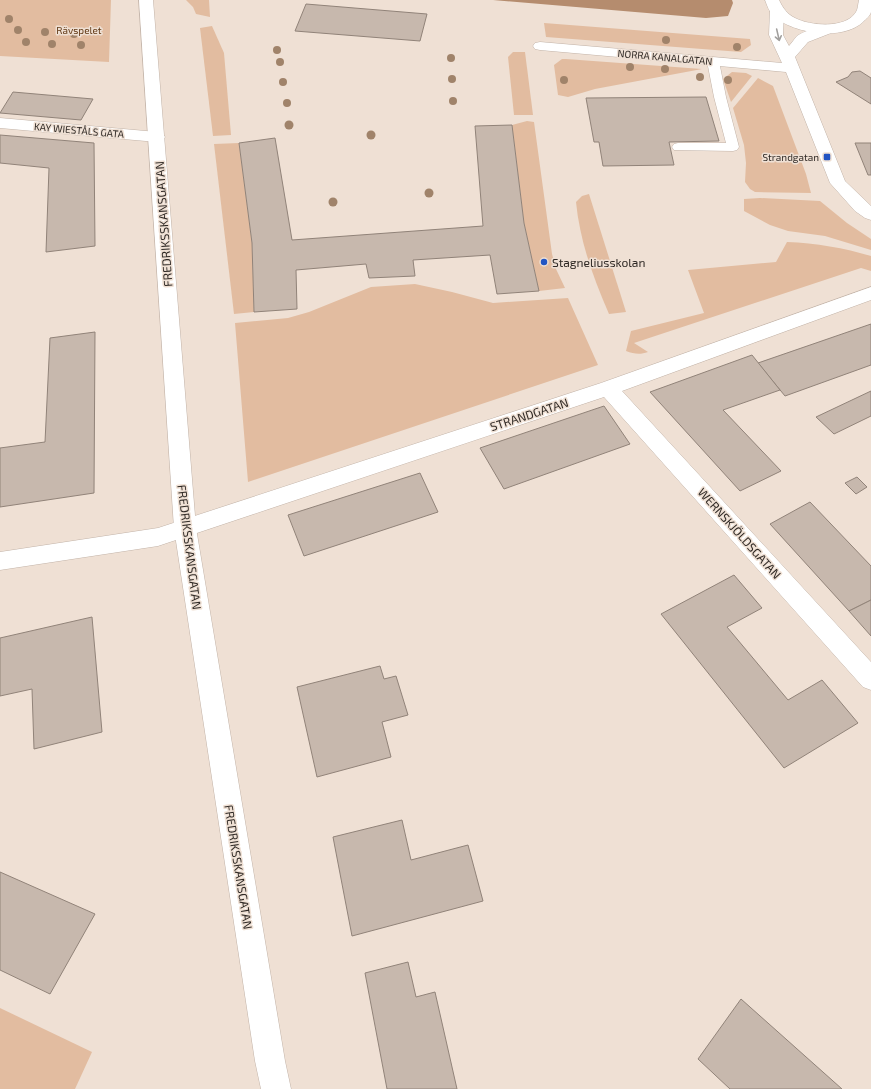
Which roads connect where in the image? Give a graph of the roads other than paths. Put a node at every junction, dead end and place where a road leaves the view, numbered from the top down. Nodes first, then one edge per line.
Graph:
1 (146, 0) edge
2 (869, 0) edge
3 (774, 5) edge
4 (852, 27) junction
5 (871, 28) edge
6 (826, 30) junction
7 (540, 46) dead end
8 (713, 61) junction
9 (789, 63) junction
10 (0, 123) edge
11 (157, 136) junction
12 (678, 147) dead end
13 (871, 214) edge
14 (871, 293) edge
15 (608, 388) junction
16 (185, 528) junction
17 (0, 561) edge
18 (871, 679) edge
19 (276, 1089) edge

1 - 11 street, FREDRIKSSKANSGATAN
2 - 4 street
3 - 6 street
3 -> 9 street
4 - 5 street
4 - 6 street
6 - 9 street
7 - 8 street, NORRA KANALGATAN
8 - 9 street, NORRA KANALGATAN
8 - 12 lane
9 - 13 street
10 - 11 street, KAY WIESTÅLS GATA
11 - 16 street, FREDRIKSSKANSGATAN
14 - 15 street, STRANDGATAN
15 - 16 street, STRANDGATAN
15 - 18 street, WERNSKJÖLDSGATAN
16 - 17 street, STRANDGATAN
16 - 19 street, FREDRIKSSKANSGATAN

